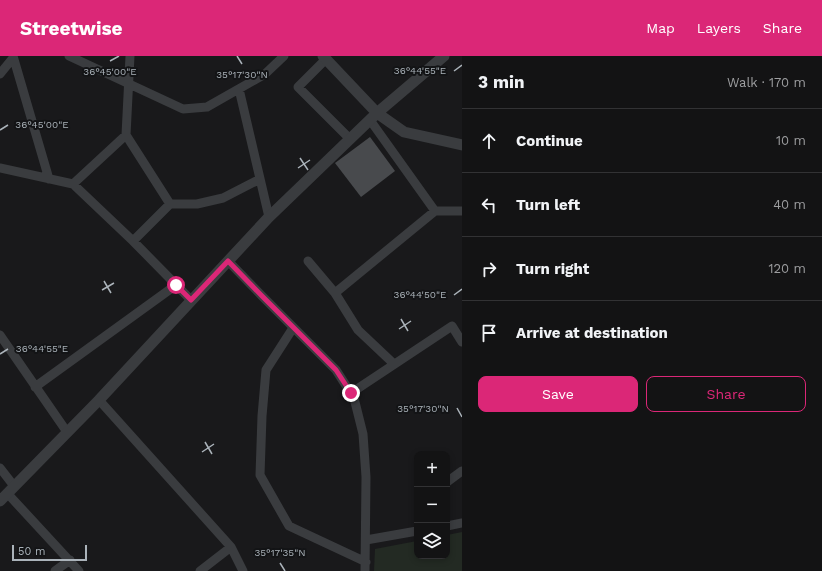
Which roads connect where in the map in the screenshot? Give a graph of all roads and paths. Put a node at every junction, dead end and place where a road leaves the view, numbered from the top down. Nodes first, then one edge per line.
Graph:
1 (69, 56) edge
2 (130, 56) edge
3 (284, 56) edge
4 (444, 56) edge
5 (13, 57) edge
6 (325, 58) edge
7 (0, 74) edge
8 (129, 83) junction
9 (239, 89) junction
10 (373, 117) junction
11 (126, 135) junction
12 (350, 139) junction
13 (462, 145) edge
14 (0, 168) edge
15 (49, 178) junction
16 (260, 179) junction
17 (72, 184) junction
18 (170, 204) junction
19 (435, 211) junction
20 (462, 211) edge
21 (269, 217) junction
22 (133, 241) junction
23 (228, 261) junction
24 (308, 261) dead end
25 (176, 285) junction
26 (335, 293) junction
27 (191, 300) junction
28 (293, 328) junction
29 (0, 336) edge
30 (462, 342) edge
31 (394, 364) junction
32 (35, 387) junction
33 (351, 393) junction
34 (99, 400) junction
35 (67, 432) junction
36 (0, 468) edge
37 (462, 472) edge
38 (450, 480) edge
39 (7, 493) edge
40 (462, 523) edge
41 (450, 525) edge
42 (414, 532) edge
43 (366, 540) junction
44 (231, 547) junction
45 (70, 560) junction
46 (365, 566) edge
47 (56, 571) edge
48 (79, 571) edge
49 (200, 571) edge
50 (243, 571) edge

1 - 8 street
2 - 8 street
3 - 9 street
4 - 10 street
5 - 7 street
5 - 15 street
6 - 10 street
6 - 12 street
8 - 9 street
8 - 11 street
9 - 16 street
10 - 12 street
10 - 13 street
10 - 19 street
11 - 17 street
11 - 18 street
12 - 21 street
14 - 15 street
15 - 17 street
16 - 18 street
16 - 21 street
17 - 22 street
18 - 22 street
19 - 20 street
19 - 26 street
21 - 23 street
22 - 25 street
23 - 27 street
23 - 28 street
24 - 26 street
25 - 27 street
25 - 32 street
26 - 31 street
27 - 34 street
28 - 33 street
28 - 46 street
29 - 32 street
30 - 31 street
31 - 33 street
32 - 35 street
33 - 43 street
34 - 35 street
34 - 44 street
35 - 39 street
36 - 39 street
37 - 38 street
39 - 45 street
40 - 41 street
42 - 43 street
43 - 46 street
44 - 49 street
44 - 50 street
45 - 47 street
45 - 48 street

